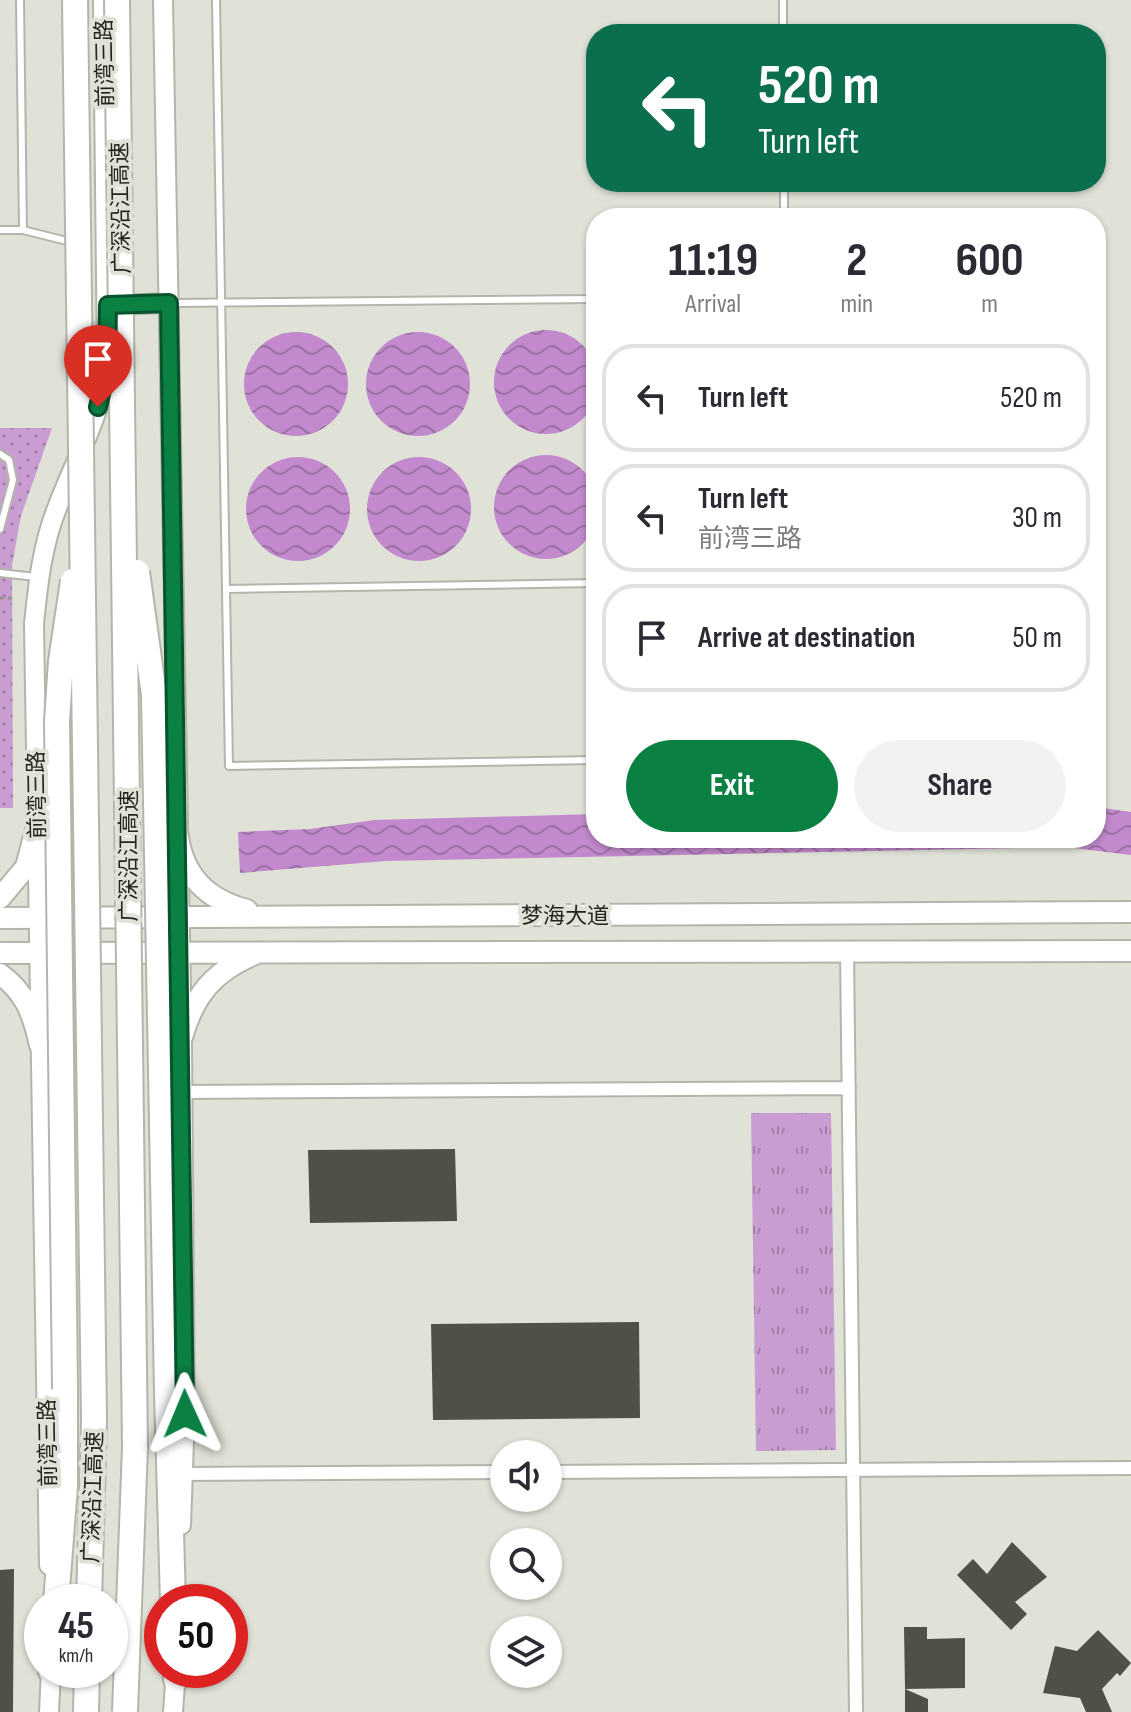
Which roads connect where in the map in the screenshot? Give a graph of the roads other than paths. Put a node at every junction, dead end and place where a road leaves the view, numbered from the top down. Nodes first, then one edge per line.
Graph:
1 (20, 0) edge
2 (75, 0) edge
3 (103, 0) edge
4 (117, 0) edge
5 (163, 0) edge
6 (216, 0) edge
7 (783, 0) edge
8 (783, 24) edge
9 (0, 230) edge
10 (23, 230) junction
11 (108, 252) junction
12 (586, 299) edge
13 (169, 303) junction
14 (221, 303) junction
15 (108, 305) junction
16 (0, 454) edge
17 (125, 486) junction
18 (84, 499) junction
19 (0, 529) edge
20 (0, 573) edge
21 (39, 577) junction
22 (586, 583) edge
23 (226, 589) junction
24 (586, 760) edge
25 (36, 829) junction
26 (178, 837) junction
27 (0, 898) edge
28 (1131, 912) edge
29 (180, 916) junction
30 (270, 916) junction
31 (38, 917) junction
32 (0, 918) edge
33 (263, 951) junction
34 (847, 951) junction
35 (1131, 951) edge
36 (180, 952) junction
37 (0, 953) edge
38 (38, 953) junction
39 (0, 974) edge
40 (182, 1037) junction
41 (40, 1045) junction
42 (849, 1088) junction
43 (182, 1092) junction
44 (1131, 1468) edge
45 (853, 1470) junction
46 (490, 1472) edge
47 (562, 1472) edge
48 (183, 1474) junction
49 (50, 1584) edge
50 (57, 1584) edge
51 (89, 1584) edge
52 (175, 1584) edge
53 (177, 1584) edge
54 (50, 1688) edge
55 (87, 1688) edge
56 (175, 1688) edge
57 (49, 1712) edge
58 (86, 1712) edge
59 (125, 1712) edge
60 (173, 1712) edge
61 (856, 1712) edge

1 - 10 lane
2 - 18 highway, 广深沿江高速, bridge
3 - 11 street, 前湾三路
4 - 17 highway, 广深沿江高速, bridge
5 - 13 street
6 - 14 lane
7 - 8 lane
9 - 10 lane
10 - 11 lane
11 - 15 street, 前湾三路
12 - 14 lane
13 - 14 lane
13 - 15 street
13 - 26 street
14 - 23 lane
15 - 21 street, 前湾三路
16 - 19 lane
17 - 52 highway, bridge
17 - 59 highway, 广深沿江高速, bridge
18 - 50 highway, bridge
18 - 51 highway, 广深沿江高速, bridge
20 - 21 lane
21 - 25 street, 前湾三路
22 - 23 lane
23 - 24 lane
25 - 27 main road
25 - 31 street, 前湾三路
26 - 29 street
26 - 30 main road
28 - 30 main road, 梦海大道
29 - 30 main road, 梦海大道
29 - 31 main road, 梦海大道
29 - 36 street
31 - 32 main road, 梦海大道
31 - 38 street, 前湾三路
33 - 34 main road, 梦海大道
33 - 36 main road, 梦海大道
33 - 40 main road
34 - 35 main road, 梦海大道
34 - 42 street
36 - 38 main road, 梦海大道
36 - 40 street
37 - 38 main road, 梦海大道
38 - 41 street, 前湾三路
39 - 41 main road
40 - 43 street
41 - 49 street, 前湾三路
42 - 43 street
42 - 45 street
43 - 48 street
44 - 45 street
45 - 47 street
45 - 61 street
46 - 48 street
48 - 53 street
54 - 57 street
55 - 58 highway
56 - 60 street

